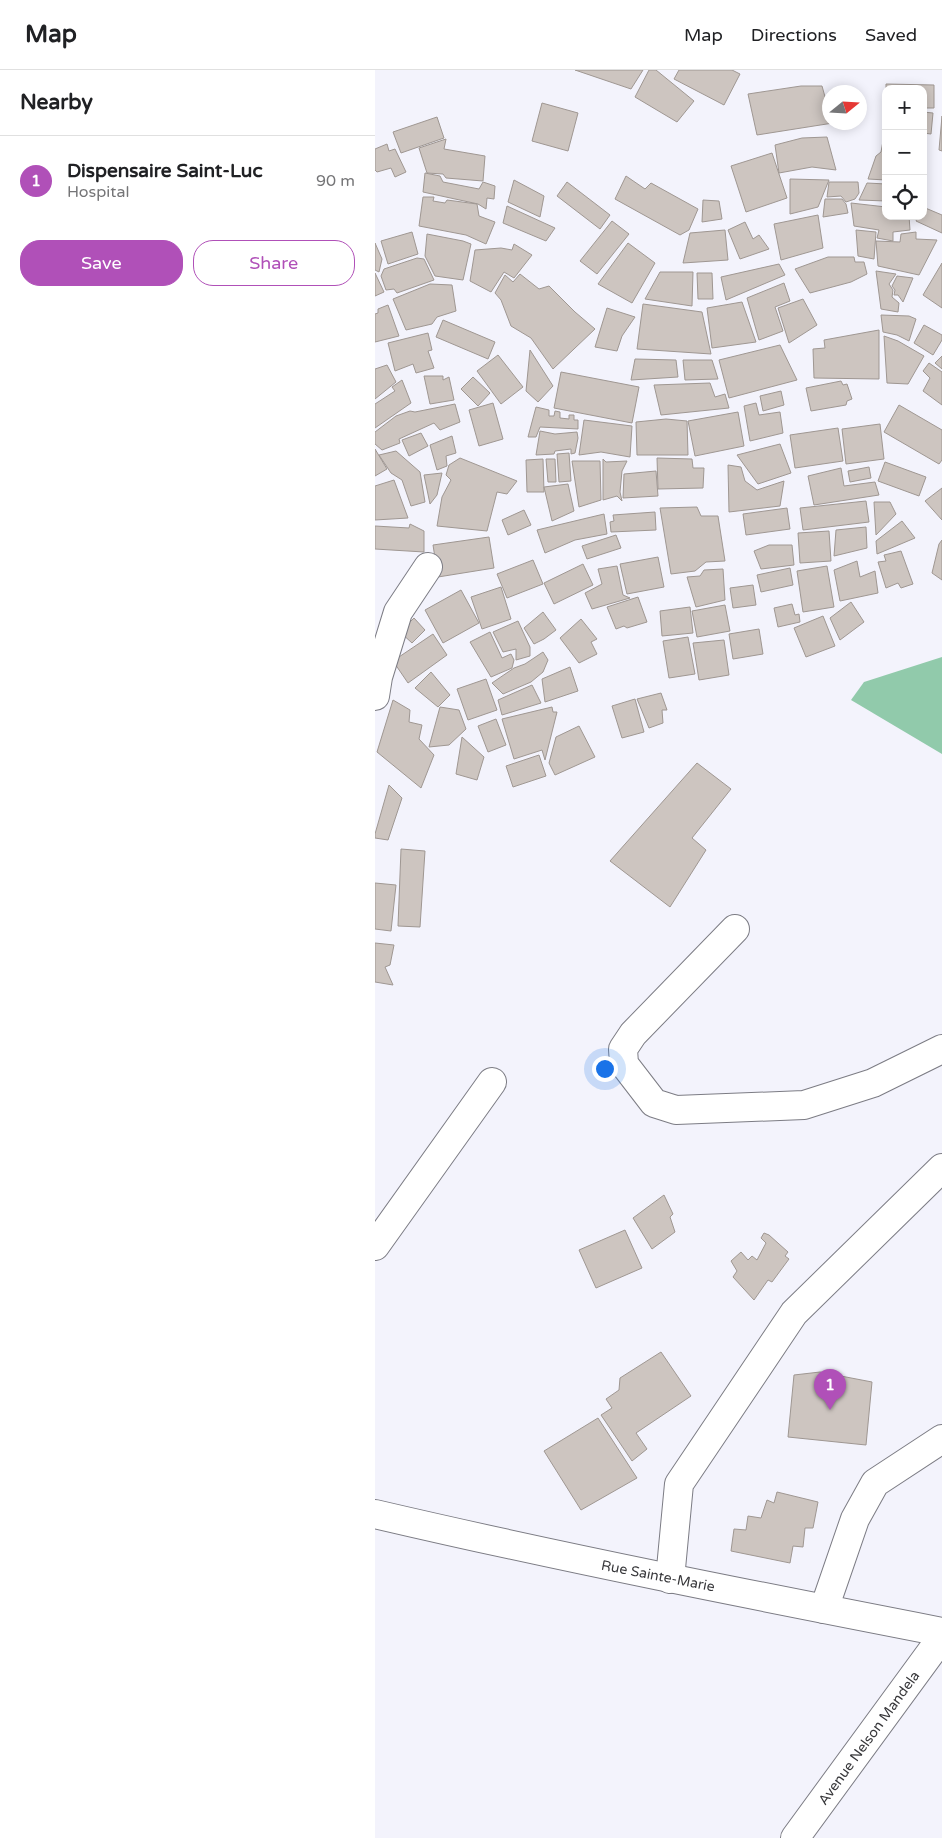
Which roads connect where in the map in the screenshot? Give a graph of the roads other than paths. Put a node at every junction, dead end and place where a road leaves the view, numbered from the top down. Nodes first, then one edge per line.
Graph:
1 (427, 567) dead end
2 (375, 696) edge
3 (735, 929) dead end
4 (942, 1049) edge
5 (492, 1082) dead end
6 (942, 1168) edge
7 (375, 1246) edge
8 (942, 1439) edge
9 (375, 1514) edge
10 (670, 1579) junction
11 (824, 1609) junction
12 (942, 1632) edge
13 (942, 1637) edge
14 (795, 1838) edge

1 - 2 street
3 - 4 street
5 - 7 street
6 - 10 street
8 - 11 street
9 - 10 street, Rue Sainte-Marie
10 - 11 street, Rue Sainte-Marie
11 - 12 street, Rue Sainte-Marie
13 - 14 street, Avenue Nelson Mandela

